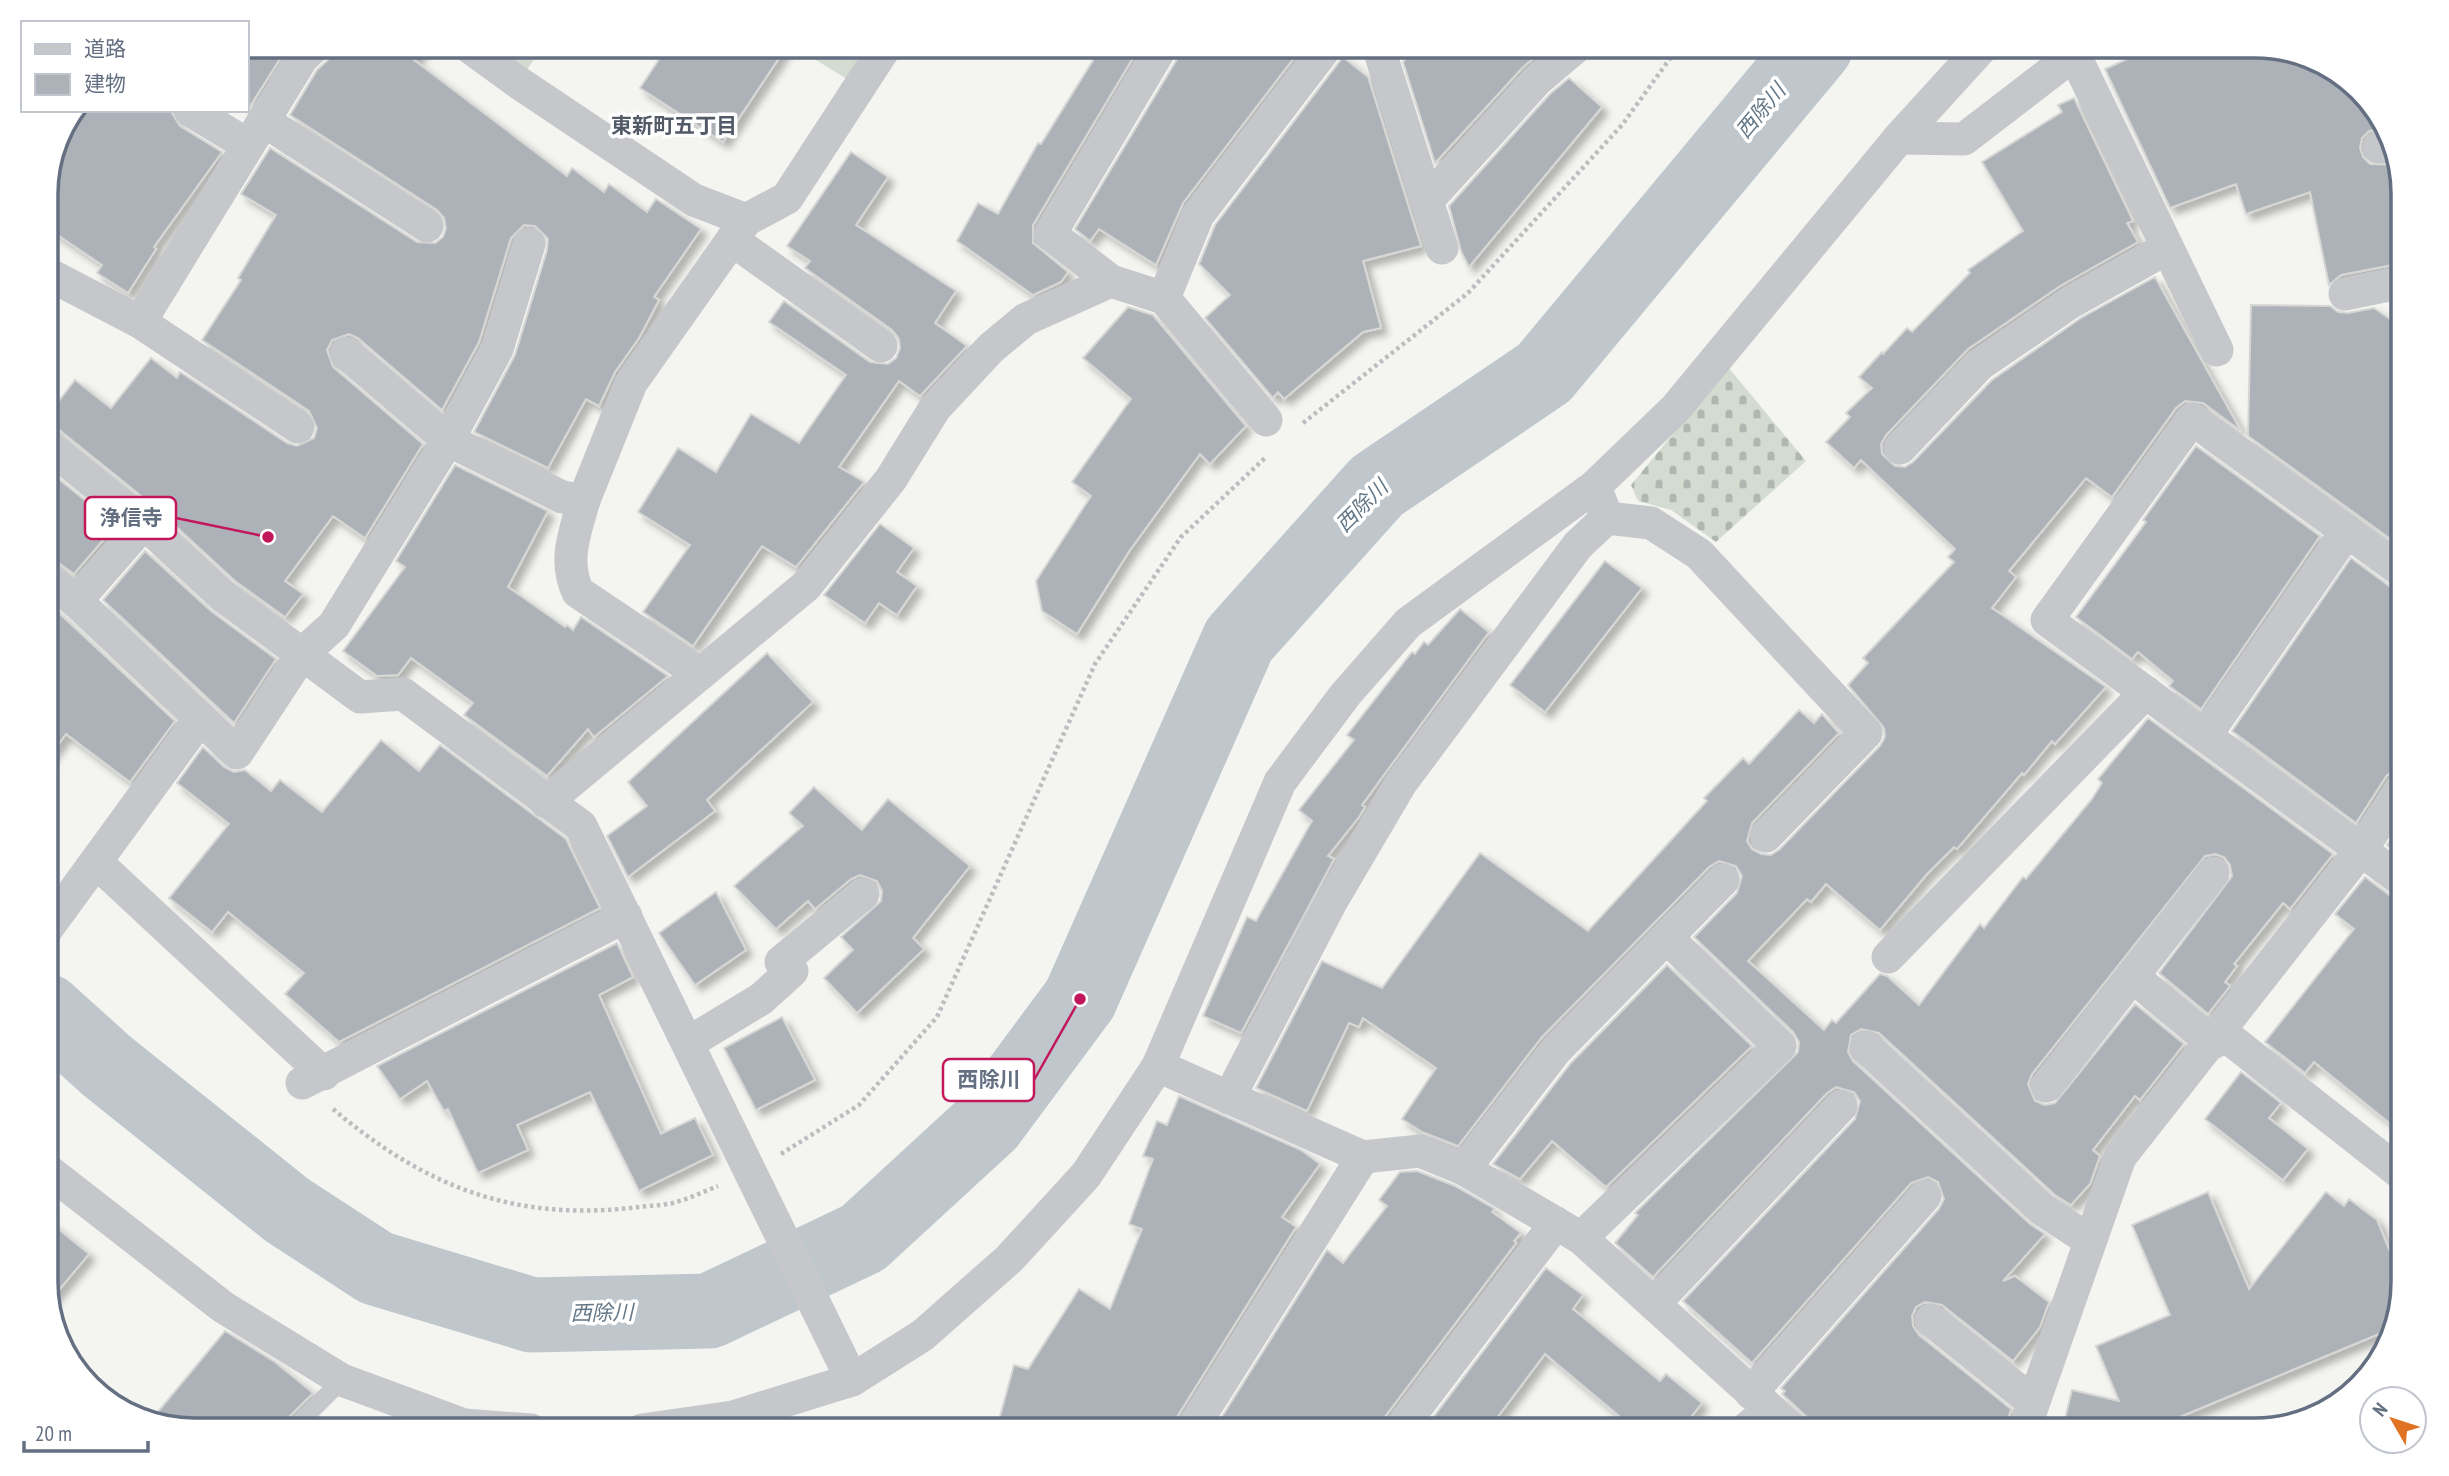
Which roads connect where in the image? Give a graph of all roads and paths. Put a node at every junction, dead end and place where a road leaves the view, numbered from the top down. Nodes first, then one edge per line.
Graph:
1 (302, 58) edge
2 (485, 58) edge
3 (878, 58) edge
4 (1155, 58) edge
5 (1318, 58) edge
6 (1383, 58) edge
7 (1563, 58) edge
8 (1670, 58) edge
9 (1972, 58) edge
10 (2070, 58) edge
11 (2084, 58) edge
12 (196, 112) edge
13 (256, 133) junction
14 (1899, 138) junction
15 (1427, 201) junction
16 (427, 226) dead end
17 (739, 230) junction
18 (529, 244) dead end
19 (1442, 248) dead end
20 (2167, 248) junction
21 (1111, 281) junction
22 (2391, 284) edge
23 (58, 286) edge
24 (2345, 294) dead end
25 (1164, 298) junction
26 (140, 322) junction
27 (881, 345) dead end
28 (2217, 350) dead end
29 (346, 353) dead end
30 (1302, 424) dead end
31 (298, 426) dead end
32 (1269, 435) joint
33 (448, 440) junction
34 (1900, 448) dead end
35 (58, 454) edge
36 (1595, 486) junction
37 (584, 500) junction
38 (1606, 518) junction
39 (144, 523) junction
40 (2347, 531) junction
41 (2391, 563) edge
42 (58, 587) edge
43 (76, 601) junction
44 (302, 654) junction
45 (700, 674) junction
46 (2146, 692) junction
47 (199, 720) junction
48 (2205, 736) junction
49 (545, 802) junction
50 (2391, 804) edge
51 (1766, 836) dead end
52 (2361, 850) junction
53 (96, 862) junction
54 (2391, 872) edge
55 (2213, 873) dead end
56 (1723, 880) dead end
57 (863, 894) dead end
58 (58, 913) edge
59 (626, 916) junction
60 (1668, 939) junction
61 (1888, 957) dead end
62 (2132, 976) junction
63 (2217, 1038) junction
64 (688, 1043) junction
65 (1866, 1047) dead end
66 (1158, 1066) junction
67 (313, 1079) junction
68 (2047, 1086) dead end
69 (1229, 1098) junction
70 (1841, 1107) dead end
71 (1363, 1157) junction
72 (2391, 1166) edge
73 (1464, 1170) junction
74 (752, 1173) junction
75 (58, 1178) edge
76 (1925, 1196) dead end
77 (1569, 1231) junction
78 (2089, 1240) junction
79 (1654, 1304) junction
80 (1931, 1320) dead end
81 (342, 1380) junction
82 (852, 1380) junction
83 (1765, 1416) edge
84 (2029, 1416) edge
85 (304, 1418) edge
86 (445, 1418) edge
87 (726, 1418) edge
88 (1199, 1418) edge
89 (1409, 1418) edge

1 - 13 street
2 - 17 street
3 - 17 street
4 - 21 street
5 - 25 street
6 - 15 street
7 - 15 street
8 - 30 path
9 - 14 street
10 - 14 street
11 - 20 street
12 - 13 street
13 - 16 street
13 - 26 street
14 - 36 street
15 - 19 street
17 - 27 street
17 - 37 street
18 - 33 street
20 - 28 street
20 - 34 street
21 - 25 street
21 - 45 street
22 - 24 street
23 - 26 street
25 - 32 street
26 - 31 street
29 - 33 street
32 - 74 path
33 - 37 street
33 - 44 street
35 - 39 street
36 - 38 street
36 - 66 street
37 - 45 street
38 - 51 street
38 - 69 street
39 - 43 street
39 - 44 street
40 - 41 street
40 - 46 street
40 - 48 street
42 - 43 street
43 - 47 street
44 - 47 street
44 - 49 street
45 - 49 street
46 - 48 street
46 - 61 street
47 - 53 street
48 - 52 street
49 - 59 street
50 - 52 street
52 - 54 street
52 - 63 street
53 - 58 street
53 - 67 street
55 - 62 street
56 - 60 street
57 - 64 street
59 - 64 street
59 - 67 street
60 - 73 street
60 - 77 street
62 - 63 street
62 - 68 street
63 - 72 street
63 - 78 street
64 - 74 street
65 - 78 street
66 - 69 street
66 - 82 street
67 - 74 path
69 - 71 street
70 - 79 street
71 - 73 street
71 - 88 street
73 - 77 street
74 - 82 street
75 - 81 street
76 - 83 street
77 - 79 street
77 - 89 street
78 - 84 street
79 - 83 street
80 - 84 street
81 - 85 lane
81 - 86 street
82 - 87 street

